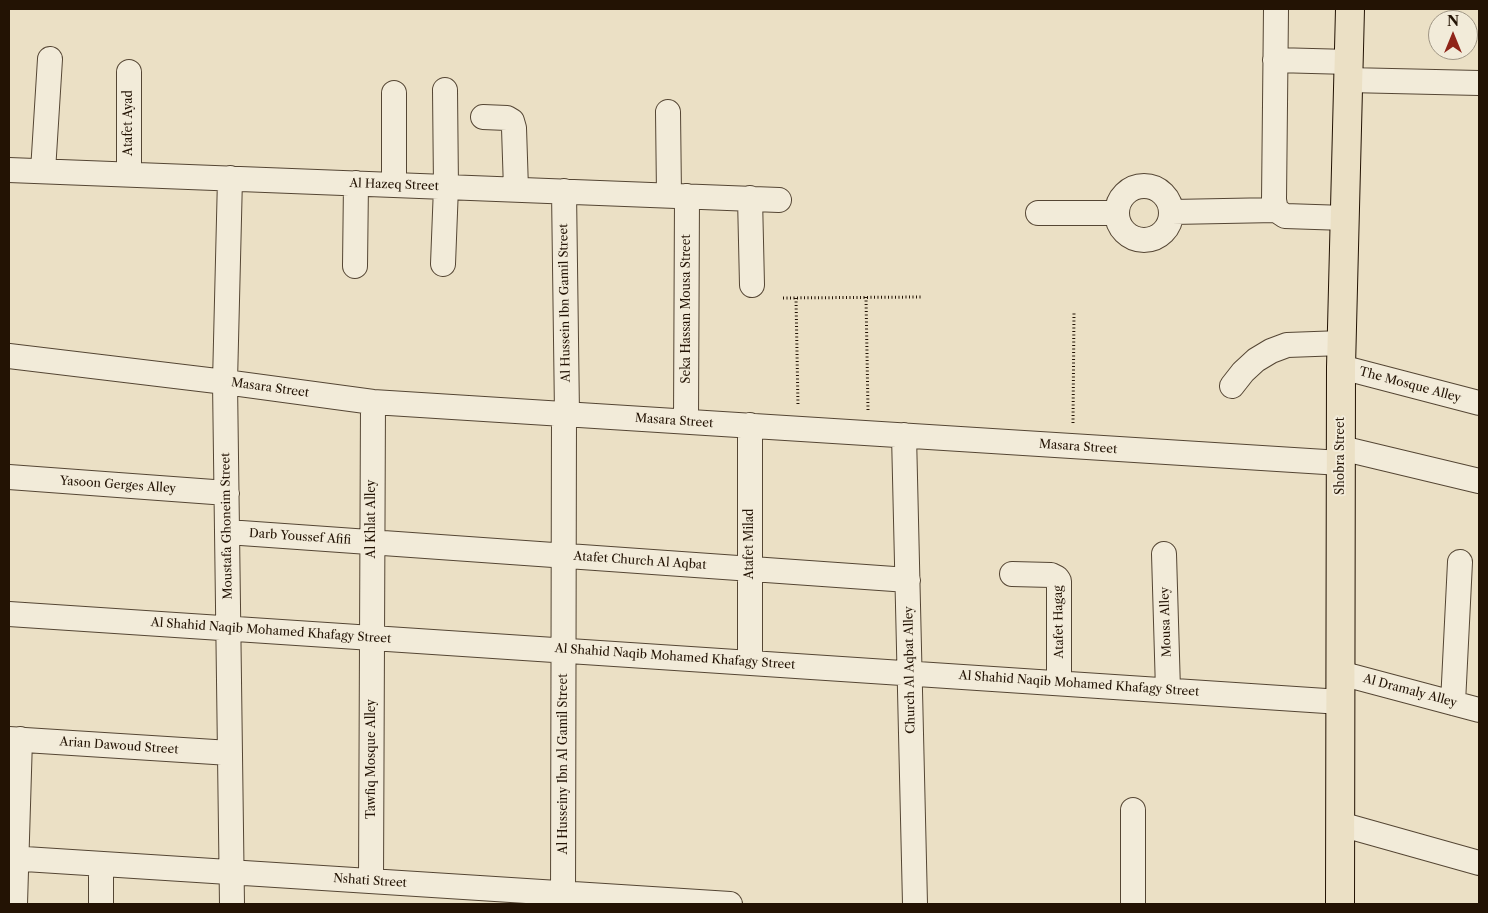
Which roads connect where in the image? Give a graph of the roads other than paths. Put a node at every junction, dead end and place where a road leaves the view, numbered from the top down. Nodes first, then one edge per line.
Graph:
1 (1276, 9) edge
2 (1350, 9) edge
3 (50, 59) dead end
4 (1275, 60) junction
5 (1348, 71) junction
6 (129, 72) dead end
7 (1479, 83) edge
8 (445, 90) dead end
9 (394, 93) dead end
10 (668, 112) dead end
11 (483, 117) dead end
12 (9, 170) edge
13 (43, 171) junction
14 (129, 174) junction
15 (230, 178) junction
16 (356, 183) junction
17 (394, 185) junction
18 (446, 187) junction
19 (516, 189) junction
20 (564, 191) junction
21 (678, 196) junction
22 (750, 198) junction
23 (779, 200) dead end
24 (1276, 210) junction
25 (1172, 212) junction
26 (1038, 213) dead end
27 (1117, 213) junction
28 (1345, 218) junction
29 (443, 264) dead end
30 (355, 266) dead end
31 (752, 285) dead end
32 (1341, 355) junction
33 (9, 356) edge
34 (225, 382) junction
35 (1232, 386) dead end
36 (373, 402) junction
37 (1479, 403) edge
38 (565, 414) junction
39 (686, 422) junction
40 (754, 426) junction
41 (899, 435) junction
42 (1340, 456) junction
43 (9, 477) edge
44 (1479, 481) edge
45 (226, 493) junction
46 (227, 532) junction
47 (372, 542) junction
48 (1164, 554) dead end
49 (564, 556) junction
50 (1460, 562) dead end
51 (750, 569) junction
52 (1012, 574) dead end
53 (908, 580) junction
54 (9, 614) edge
55 (228, 628) junction
56 (372, 637) junction
57 (564, 650) junction
58 (750, 662) junction
59 (910, 673) junction
60 (1340, 673) junction
61 (1059, 683) junction
62 (1168, 690) junction
63 (1340, 702) junction
64 (1453, 703) junction
65 (1479, 710) edge
66 (14, 739) edge
67 (230, 753) junction
68 (1133, 810) dead end
69 (1340, 824) junction
70 (12, 858) edge
71 (1479, 863) edge
72 (101, 864) junction
73 (232, 872) junction
74 (371, 881) junction
75 (471, 896) edge
76 (563, 899) edge
77 (15, 904) edge
78 (101, 904) edge
79 (232, 904) edge
80 (730, 904) edge
81 (915, 904) edge
82 (1133, 904) edge
83 (1340, 904) edge

1 - 4 street
2 - 5 main road, Shobra Street
3 - 13 street
4 - 5 street
4 - 24 street
5 - 7 street
5 - 28 main road, Shobra Street
6 - 14 street, Atafet Ayad
8 - 18 street
9 - 17 street
10 - 21 street, Seka Hassan Mousa Street
11 - 19 street
12 - 13 street, Al Hazeq Street
13 - 14 street, Al Hazeq Street
14 - 15 street, Al Hazeq Street
15 - 16 street, Al Hazeq Street
15 - 34 street, Moustafa Ghoneim Street
16 - 17 street, Al Hazeq Street
16 - 30 street
17 - 18 street, Al Hazeq Street
18 - 19 street, Al Hazeq Street
18 - 29 street
19 - 20 street, Al Hazeq Street
20 - 21 street, Al Hazeq Street
20 - 38 street, Al Hussein Ibn Gamil Street
21 - 22 street, Al Hazeq Street
21 - 39 street, Seka Hassan Mousa Street
22 - 23 street, Al Hazeq Street
22 - 31 street
24 - 25 street
24 - 28 street
25 - 27 street
25 - 27 street
26 - 27 street
28 - 32 main road, Shobra Street
32 - 35 street, The Mosque Alley
32 - 37 street, The Mosque Alley
32 - 42 main road, Shobra Street
33 - 34 street, Masara Street
34 - 36 street, Masara Street
34 - 45 street, Moustafa Ghoneim Street
36 - 38 street, Masara Street
36 - 47 street, Al Khlat Alley
38 - 39 street, Masara Street
38 - 49 street, Al Husseiny Ibn Al Gamil Street
39 - 40 street, Masara Street
40 - 41 street, Masara Street
40 - 41 street
40 - 51 street, Atafet Milad
41 - 42 street, Masara Street
41 - 53 street, Church Al Aqbat Alley
42 - 44 street, Masara Street
42 - 60 main road, Shobra Street
43 - 45 street, Yasoon Gerges Alley
45 - 46 street, Moustafa Ghoneim Street
46 - 47 street, Darb Youssef Afifi
46 - 55 street, Moustafa Ghoneim Street
47 - 49 street, Atafet Church Al Aqbat
47 - 56 street, Al Khlat Alley
48 - 62 street, Mousa Alley
49 - 51 street, Atafet Church Al Aqbat
49 - 57 street, Al Husseiny Ibn Al Gamil Street
50 - 64 street
51 - 53 street, Atafet Church Al Aqbat
51 - 58 street, Atafet Milad
52 - 61 street, Atafet Hagag
53 - 59 street, Church Al Aqbat Alley
54 - 55 street, Al Shahid Naqib Mohamed Khafagy Street
55 - 56 street, Al Shahid Naqib Mohamed Khafagy Street
55 - 67 street, Moustafa Ghoneim Street
56 - 57 street, Al Shahid Naqib Mohamed Khafagy Street
56 - 74 street, Tawfiq Mosque Alley
57 - 58 street, Al Shahid Naqib Mohamed Khafagy Street
57 - 76 street, Al Husseiny Ibn Al Gamil Street
58 - 59 street, Al Shahid Naqib Mohamed Khafagy Street
59 - 61 street, Al Shahid Naqib Mohamed Khafagy Street
59 - 81 street, Church Al Aqbat Alley
60 - 63 main road, Shobra Street
60 - 64 street, Al Dramaly Alley
61 - 62 street, Al Shahid Naqib Mohamed Khafagy Street
62 - 63 street, Al Shahid Naqib Mohamed Khafagy Street
63 - 69 main road, Shobra Street
64 - 65 street, Al Dramaly Alley
66 - 67 street, Arian Dawoud Street
66 - 70 street
67 - 73 street, Moustafa Ghoneim Street
68 - 82 street
69 - 71 street
69 - 83 main road, Shobra Street
70 - 72 street, Nshati Street
70 - 77 street
72 - 73 street, Nshati Street
72 - 78 street
73 - 74 street, Nshati Street
73 - 79 street, Moustafa Ghoneim Street
74 - 75 street, Nshati Street
75 - 76 street, Nshati Street
76 - 80 street, Nshati Street

